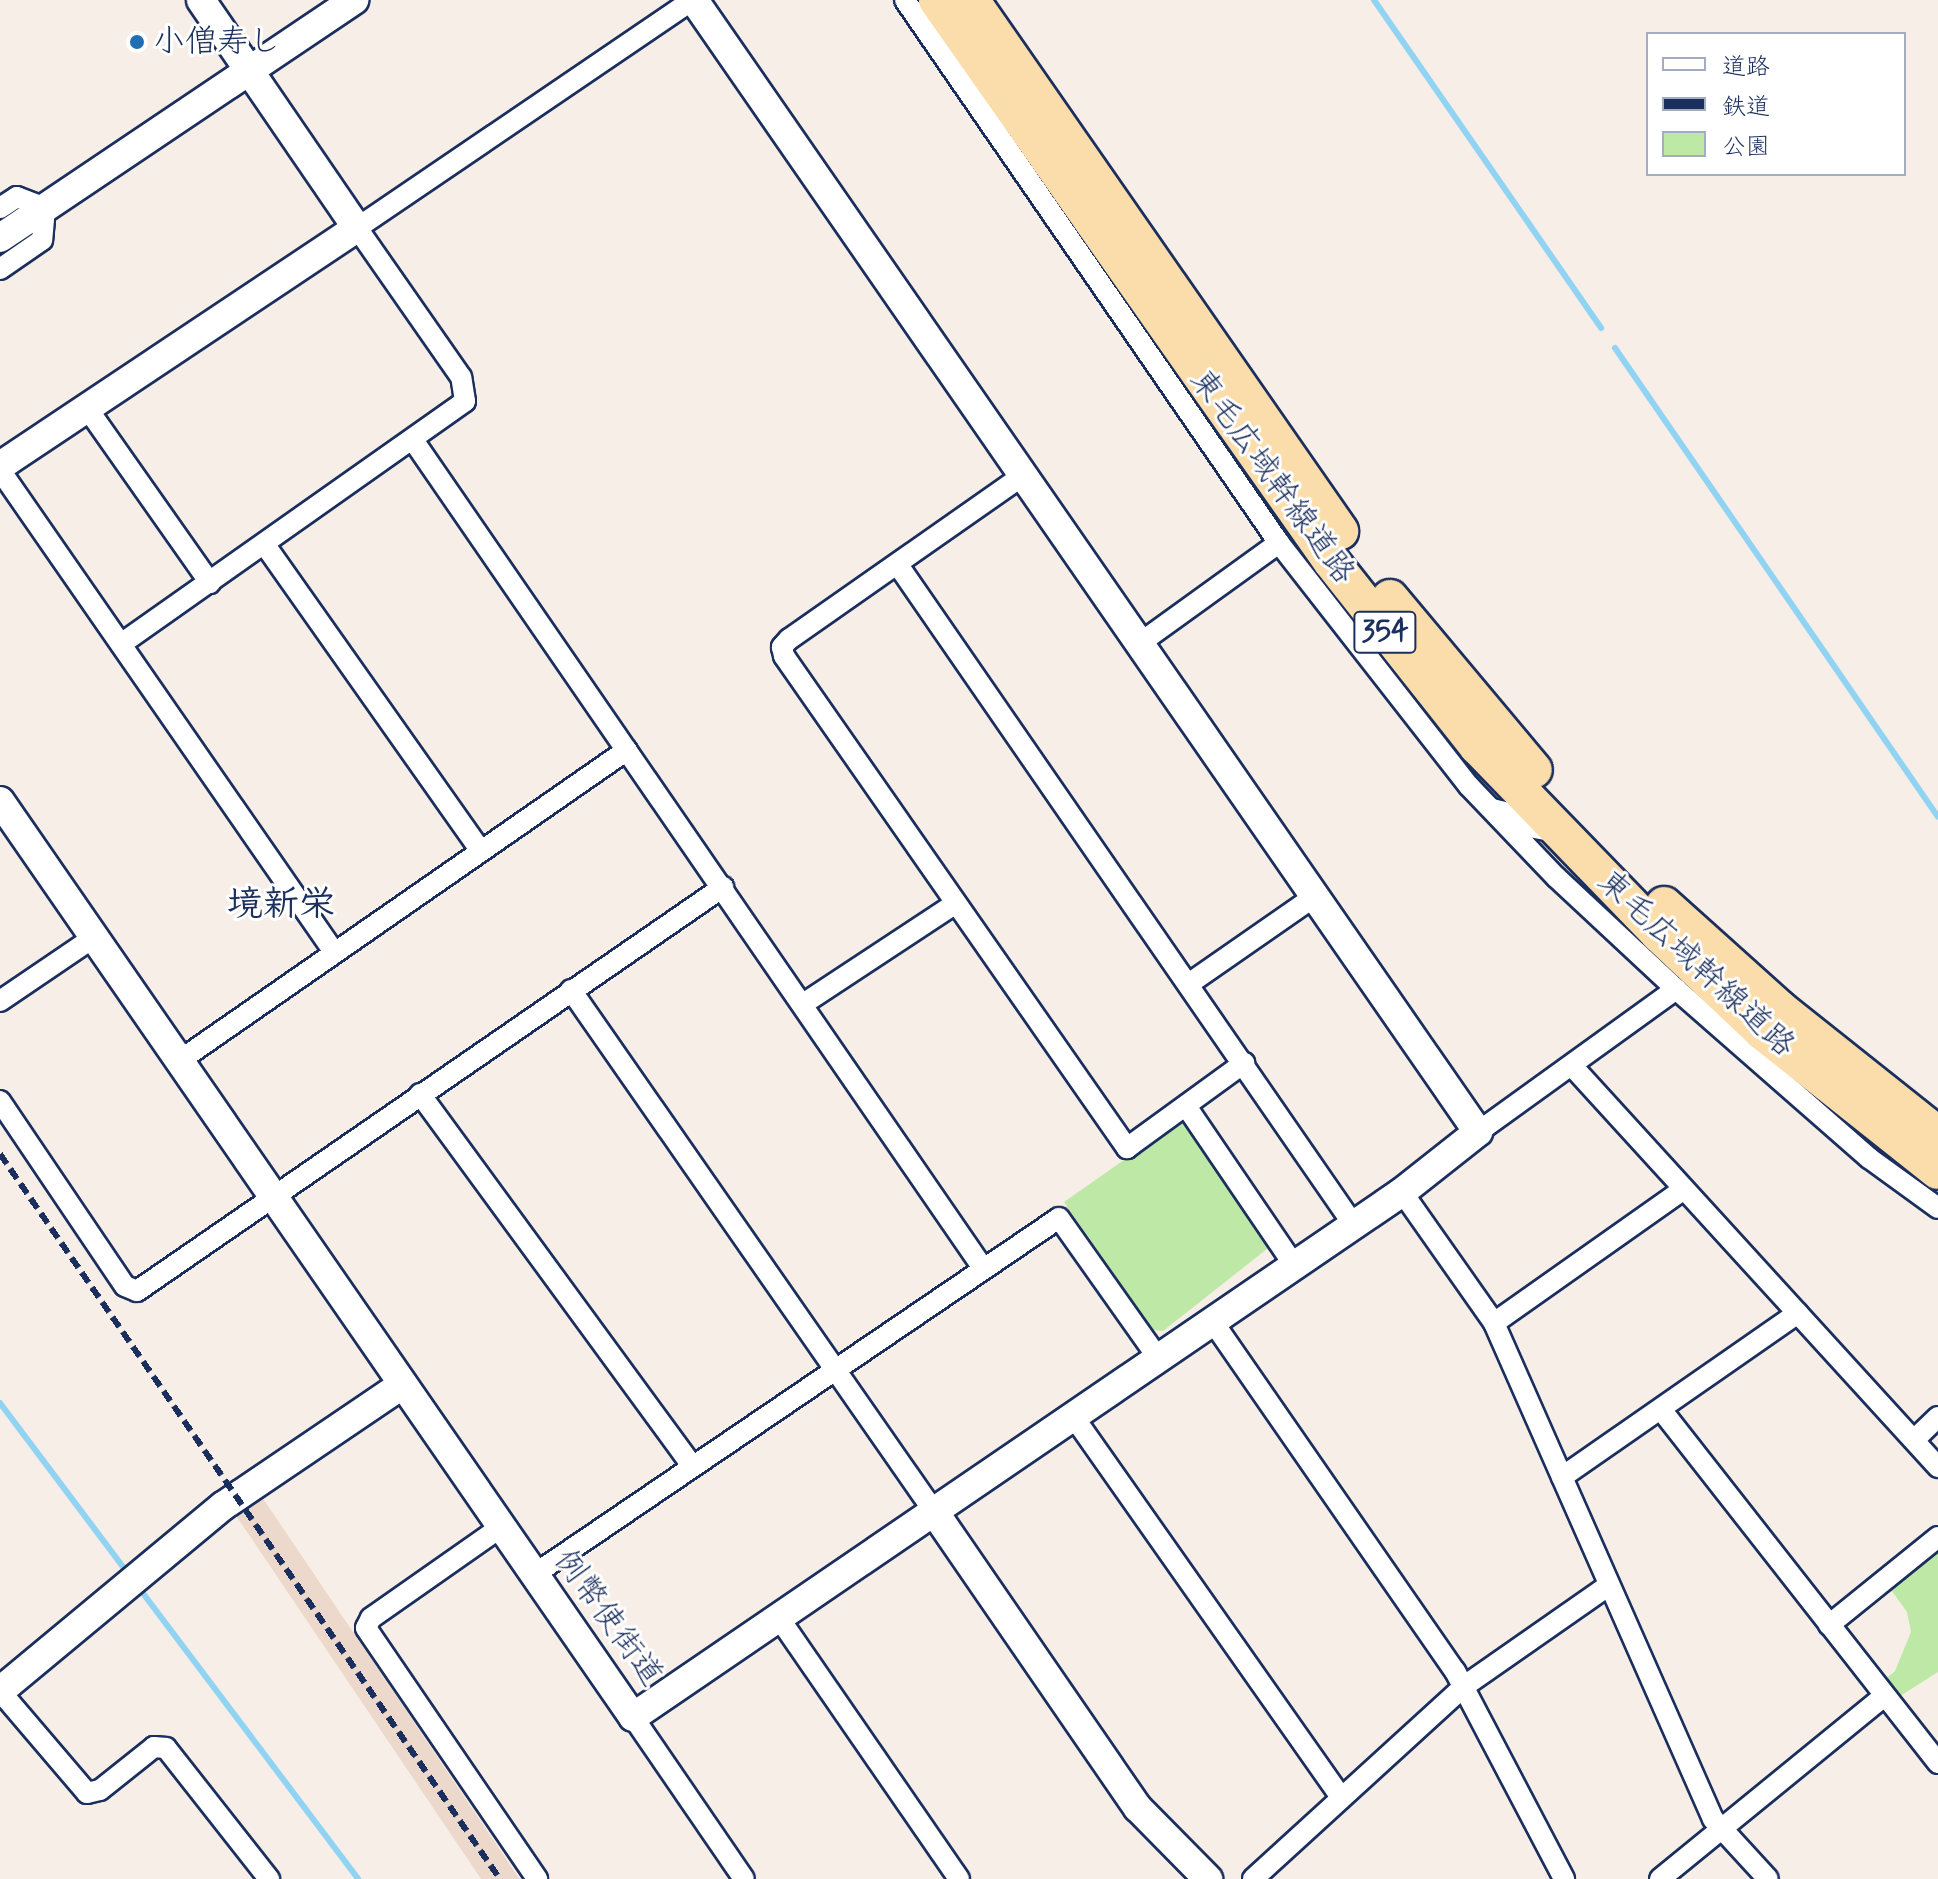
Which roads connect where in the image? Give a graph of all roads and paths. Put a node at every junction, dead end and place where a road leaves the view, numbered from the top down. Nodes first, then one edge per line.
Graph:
1 (201, 0) edge
2 (354, 0) edge
3 (694, 0) edge
4 (905, 0) edge
5 (937, 0) edge
6 (971, 0) edge
7 (250, 70) junction
8 (992, 78) junction
9 (999, 137) junction
10 (0, 208) edge
11 (45, 208) junction
12 (357, 228) junction
13 (0, 238) edge
14 (0, 269) edge
15 (87, 408) junction
16 (413, 440) junction
17 (0, 468) edge
18 (1025, 474) junction
19 (1279, 543) junction
20 (265, 545) junction
21 (898, 565) junction
22 (210, 583) junction
23 (1143, 641) junction
24 (121, 644) junction
25 (627, 750) junction
26 (0, 801) edge
27 (1491, 809) junction
28 (1558, 832) junction
29 (480, 850) junction
30 (723, 887) junction
31 (1315, 896) junction
32 (956, 903) junction
33 (94, 937) junction
34 (334, 952) junction
35 (1190, 983) junction
36 (1676, 989) junction
37 (571, 990) junction
38 (0, 1001) edge
39 (803, 1004) junction
40 (179, 1061) junction
41 (1244, 1063) junction
42 (1573, 1067) junction
43 (420, 1094) junction
44 (0, 1101) edge
45 (1186, 1106) junction
46 (1478, 1132) junction
47 (1938, 1135) edge
48 (1938, 1171) edge
49 (1684, 1189) junction
50 (1402, 1192) junction
51 (273, 1199) junction
52 (1938, 1208) edge
53 (1353, 1224) junction
54 (1294, 1265) junction
55 (983, 1268) junction
56 (1798, 1313) junction
57 (1213, 1322) junction
58 (1494, 1323) junction
59 (1158, 1358) junction
60 (834, 1369) junction
61 (403, 1384) junction
62 (1663, 1412) junction
63 (1073, 1416) junction
64 (1938, 1417) edge
65 (1914, 1440) junction
66 (692, 1466) junction
67 (1938, 1467) edge
68 (1562, 1477) junction
69 (935, 1513) junction
70 (501, 1527) junction
71 (1938, 1537) edge
72 (535, 1574) junction
73 (1608, 1586) junction
74 (779, 1618) junction
75 (1829, 1625) junction
76 (1463, 1687) junction
77 (0, 1691) edge
78 (1884, 1696) junction
79 (633, 1717) junction
80 (1938, 1763) edge
81 (1341, 1798) junction
82 (1721, 1830) junction
83 (269, 1879) edge
84 (537, 1879) edge
85 (744, 1879) edge
86 (959, 1879) edge
87 (1208, 1879) edge
88 (1253, 1879) edge
89 (1564, 1879) edge
90 (1660, 1879) edge
91 (1768, 1879) edge

1 - 7 street
2 - 7 street
3 - 12 street
3 - 18 street
4 - 9 street
5 - 8 highway, 東毛広域幹線道路 / 354
6 - 47 highway, 東毛広域幹線道路 / 354
7 - 11 street
7 - 12 street
8 - 9 street
8 - 28 highway, 東毛広域幹線道路 / 354
9 - 19 street
10 - 11 street
11 - 13 street
11 - 14 street
12 - 15 street
12 - 16 street
15 - 17 street
15 - 22 street
16 - 20 street
16 - 25 street
17 - 24 street
18 - 21 street
18 - 23 street
19 - 23 street
19 - 27 street
20 - 22 street
20 - 29 street
21 - 32 street
21 - 35 street
22 - 24 street
23 - 31 street
24 - 34 street
25 - 29 street
25 - 30 street
26 - 33 street, 例幣使街道
27 - 28 street
27 - 36 street
28 - 48 highway, 東毛広域幹線道路 / 354
29 - 34 street
30 - 37 street
30 - 39 street
31 - 35 street
31 - 46 street
32 - 39 street
32 - 45 street
33 - 38 street
33 - 40 street, 例幣使街道
34 - 40 street
35 - 41 street
36 - 42 street
36 - 52 street
37 - 43 street
37 - 60 street
39 - 55 street
40 - 51 street, 例幣使街道
41 - 45 street
41 - 53 street
42 - 46 street
42 - 49 street
43 - 51 street
43 - 66 street
44 - 51 street
45 - 54 street
46 - 50 street, 例幣使街道
49 - 56 street
49 - 58 street
50 - 53 street, 例幣使街道
50 - 58 street
51 - 61 street, 例幣使街道
53 - 54 street, 例幣使街道
54 - 57 street, 例幣使街道
55 - 59 street
55 - 60 street
56 - 62 street
56 - 65 street
57 - 59 street, 例幣使街道
57 - 76 street
58 - 68 street
59 - 63 street, 例幣使街道
60 - 66 street
60 - 69 street
61 - 70 street, 例幣使街道
61 - 77 street
62 - 68 street
62 - 75 street
63 - 69 street, 例幣使街道
63 - 81 street
64 - 65 street
65 - 67 street
66 - 72 street
68 - 73 street
69 - 74 street, 例幣使街道
69 - 87 street
70 - 72 street, 例幣使街道
70 - 84 street
71 - 75 street
72 - 79 street, 例幣使街道
73 - 76 street
73 - 82 street
74 - 79 street, 例幣使街道
74 - 86 street
75 - 78 street
76 - 81 street
76 - 89 street
77 - 83 street
78 - 80 street
78 - 82 street
79 - 85 street
81 - 88 street
82 - 90 street
82 - 91 street

